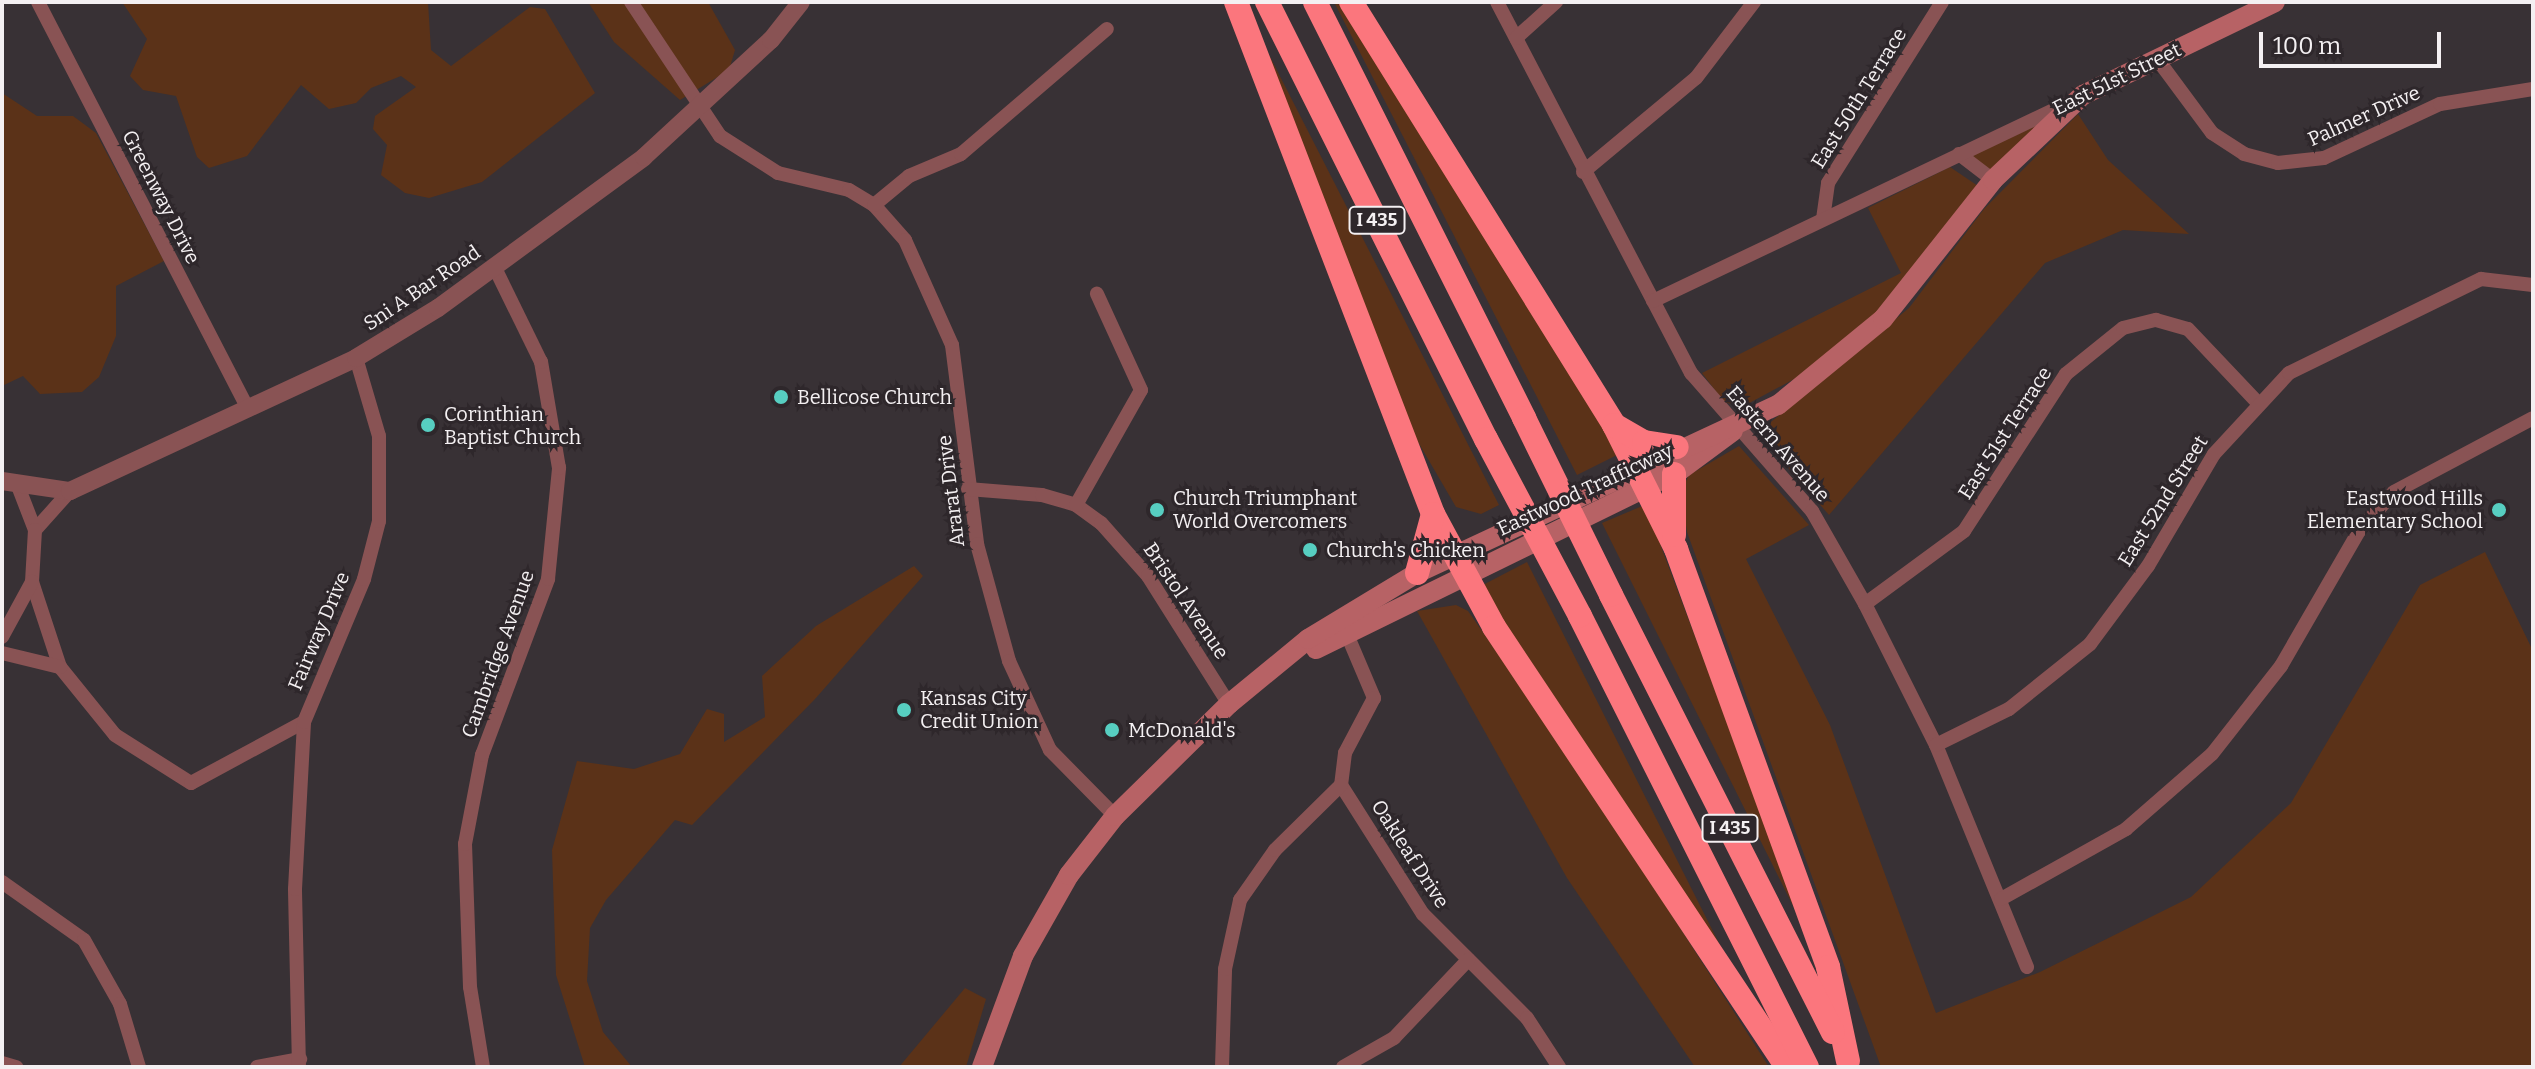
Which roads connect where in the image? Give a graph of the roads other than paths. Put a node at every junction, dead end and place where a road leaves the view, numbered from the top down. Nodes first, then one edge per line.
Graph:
1 (38, 2) edge
2 (631, 2) edge
3 (801, 2) edge
4 (1236, 2) edge
5 (1267, 2) edge
6 (1315, 2) edge
7 (1351, 2) edge
8 (1497, 2) edge
9 (1556, 2) edge
10 (1754, 2) edge
11 (1942, 2) edge
12 (2275, 2) edge
13 (1107, 29) dead end
14 (1516, 38) junction
15 (2158, 60) junction
16 (2533, 89) edge
17 (2083, 95) junction
18 (701, 108) junction
19 (1959, 154) junction
20 (1583, 172) junction
21 (1993, 180) junction
22 (874, 205) junction
23 (1823, 219) junction
24 (494, 266) junction
25 (2533, 285) edge
26 (1097, 294) dead end
27 (1653, 301) junction
28 (356, 358) junction
29 (2257, 402) junction
30 (249, 410) junction
31 (2533, 418) edge
32 (1614, 425) junction
33 (1736, 428) junction
34 (1677, 447) junction
35 (1635, 466) junction
36 (1674, 474) junction
37 (10, 483) edge
38 (1645, 488) junction
39 (968, 489) junction
40 (70, 491) junction
41 (1076, 505) junction
42 (1433, 514) junction
43 (35, 530) junction
44 (1676, 549) junction
45 (1455, 553) junction
46 (1417, 573) junction
47 (1466, 577) junction
48 (32, 582) junction
49 (1865, 604) junction
50 (1346, 632) junction
51 (2, 637) edge
52 (2, 653) edge
53 (1278, 666) junction
54 (60, 667) junction
55 (1229, 704) junction
56 (304, 722) junction
57 (1936, 745) junction
58 (1341, 785) junction
59 (1115, 816) junction
60 (2, 882) edge
61 (2001, 899) junction
62 (1468, 960) junction
63 (2027, 967) dead end
64 (2, 1063) edge
65 (299, 1063) edge
66 (1849, 1064) edge
67 (987, 1066) edge
68 (16, 1067) edge
69 (139, 1067) edge
70 (257, 1067) edge
71 (483, 1067) edge
72 (1222, 1067) edge
73 (1343, 1067) edge
74 (1559, 1067) edge
75 (1787, 1067) edge
76 (1807, 1067) edge

1 - 30 street, Greenway Drive
2 - 18 street, Ararat Drive
3 - 18 street, Sni A Bar Road
4 - 42 highway
5 - 76 highway, I 435, bridge
6 - 66 highway, I 435, bridge
7 - 32 highway
8 - 14 street, Eastern Avenue
9 - 14 street
10 - 20 street
11 - 23 street, East 50th Terrace
12 - 15 main road, East 51st Street
13 - 22 street
14 - 20 street, Eastern Avenue
15 - 16 street, Palmer Drive
15 - 17 main road, East 51st Street
17 - 19 street, East 51st Street
17 - 21 main road, Eastwood Trafficway
18 - 22 street, Ararat Drive
18 - 24 street, Sni A Bar Road
19 - 21 street
19 - 23 street, East 51st Street
20 - 27 street, Eastern Avenue
21 - 33 main road, Eastwood Trafficway
22 - 39 street, Ararat Drive
23 - 27 street, East 51st Street
24 - 28 street, Sni A Bar Road
24 - 71 street, Cambridge Avenue
25 - 29 street, East 52nd Street
26 - 41 street
27 - 33 street, Eastern Avenue
28 - 30 street, Sni A Bar Road
28 - 56 street, Fairway Drive
29 - 49 street, East 51st Terrace
29 - 57 street, East 52nd Street
30 - 40 street, Sni A Bar Road
31 - 61 street
32 - 34 highway
32 - 35 highway
33 - 34 main road, Eastwood Trafficway
33 - 36 main road, Eastwood Trafficway
33 - 49 street, Eastern Avenue
34 - 35 main road, Eastwood Trafficway
35 - 38 highway
35 - 45 main road, Eastwood Trafficway
36 - 38 main road, Eastwood Trafficway
36 - 44 highway
37 - 40 street, Sni A Bar Road
37 - 43 street
38 - 44 highway
38 - 47 main road, Eastwood Trafficway
39 - 41 street
39 - 59 street, Ararat Drive
40 - 43 street
41 - 55 street, Bristol Avenue
42 - 45 highway
42 - 46 highway
43 - 48 street
44 - 66 highway
45 - 46 main road, Eastwood Trafficway
45 - 47 highway
46 - 53 main road, Eastwood Trafficway
47 - 50 main road, Eastwood Trafficway
47 - 75 highway
48 - 51 street
48 - 54 street
49 - 57 street, Eastern Avenue
50 - 53 main road, Eastwood Trafficway
50 - 58 street
52 - 54 street
53 - 55 main road, Eastwood Trafficway
54 - 56 street
55 - 59 main road, Eastwood Trafficway
56 - 65 street, Fairway Drive
57 - 61 street, Eastern Avenue
58 - 62 street, Oakleaf Drive
58 - 72 street
59 - 67 main road, Eastwood Trafficway
60 - 69 street
61 - 63 street, Eastern Avenue
62 - 73 street
62 - 74 street, Oakleaf Drive
64 - 68 street
65 - 70 street

